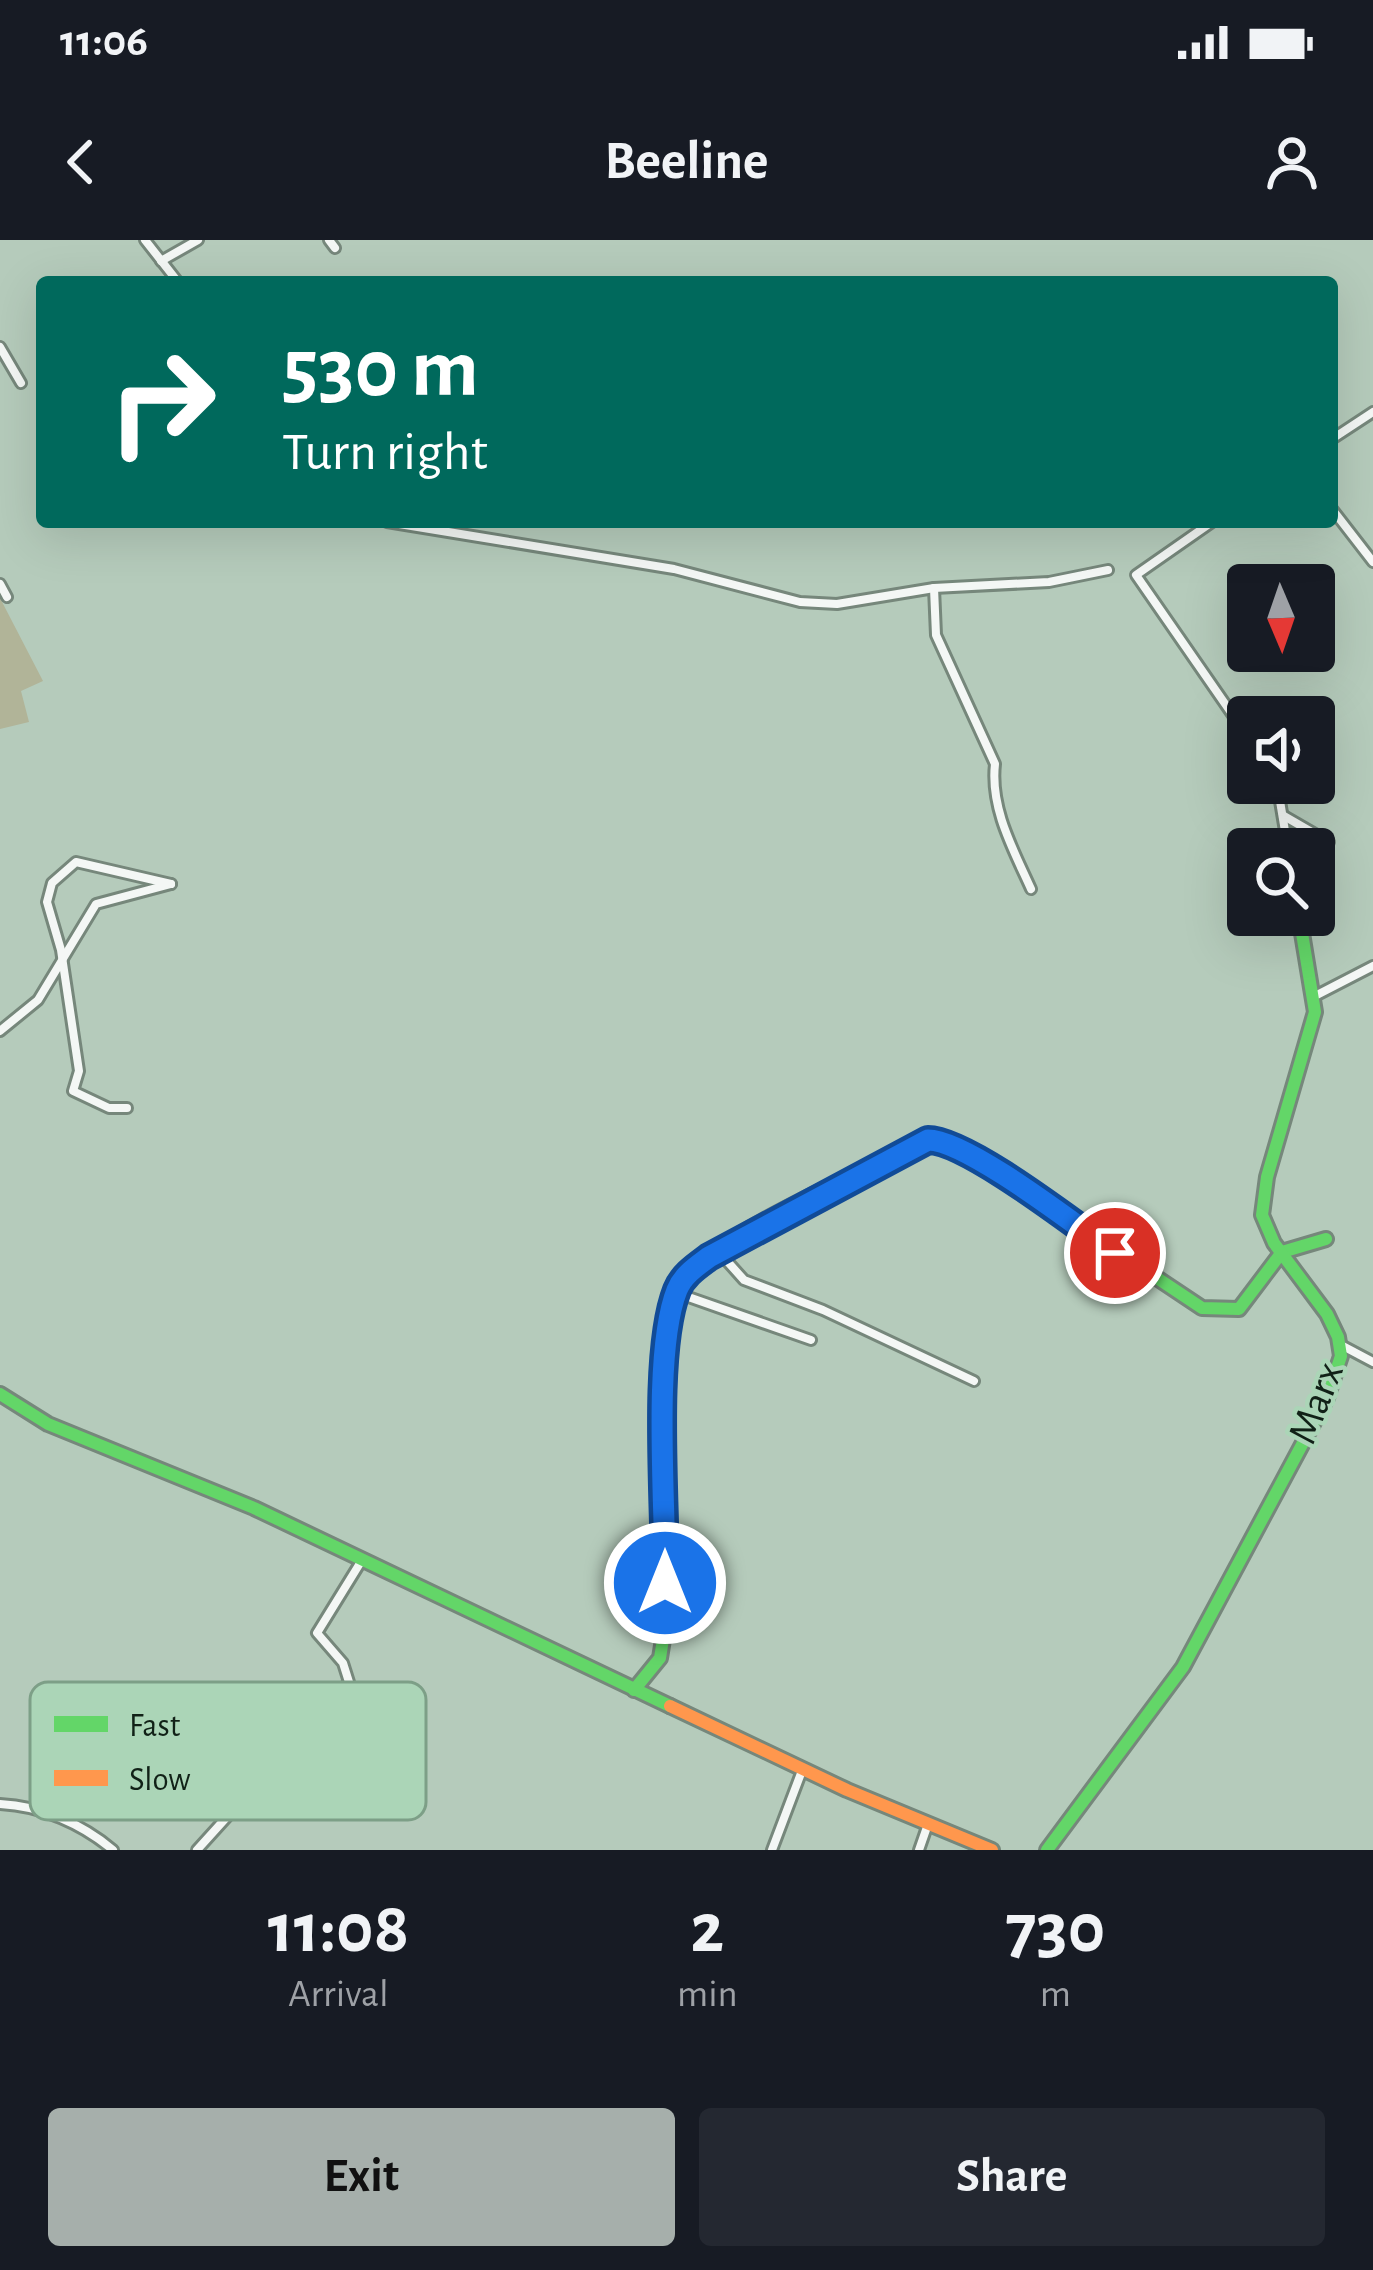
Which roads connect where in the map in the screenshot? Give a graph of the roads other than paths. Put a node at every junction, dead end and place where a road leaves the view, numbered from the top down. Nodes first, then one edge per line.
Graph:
1 (145, 240) edge
2 (198, 240) edge
3 (161, 261) junction
4 (173, 276) edge
5 (0, 347) edge
6 (21, 383) dead end
7 (1373, 412) edge
8 (1338, 435) edge
9 (1338, 517) edge
10 (424, 528) edge
11 (1203, 528) edge
12 (1373, 562) edge
13 (1108, 570) dead end
14 (0, 584) edge
15 (934, 588) junction
16 (7, 597) dead end
17 (1227, 707) edge
18 (1280, 804) edge
19 (1282, 815) junction
20 (1284, 828) edge
21 (1305, 828) edge
22 (1031, 889) dead end
23 (1302, 936) edge
24 (62, 960) junction
25 (1373, 966) edge
26 (1312, 998) junction
27 (0, 1031) edge
28 (127, 1108) dead end
29 (1326, 1239) dead end
30 (718, 1251) junction
31 (1282, 1252) junction
32 (676, 1292) junction
33 (811, 1340) dead end
34 (1339, 1344) junction
35 (1373, 1362) edge
36 (974, 1381) dead end
37 (0, 1394) edge
38 (362, 1560) junction
39 (349, 1682) edge
40 (634, 1690) junction
41 (803, 1768) junction
42 (0, 1804) edge
43 (30, 1809) edge
44 (63, 1820) edge
45 (224, 1820) edge
46 (928, 1824) junction
47 (113, 1850) edge
48 (197, 1850) edge
49 (772, 1850) edge
50 (919, 1850) edge
51 (992, 1850) edge
52 (1047, 1850) edge

1 - 3 street
2 - 3 street
3 - 4 street
5 - 6 street
7 - 8 street
9 - 12 street
10 - 15 street
11 - 17 street
13 - 15 street
14 - 16 street
15 - 22 street
18 - 19 street
19 - 20 street
19 - 21 street
23 - 26 street, Marx
24 - 24 street
24 - 27 street
24 - 28 street
25 - 26 street
26 - 31 street, Marx
29 - 31 street
30 - 31 street
30 - 32 street
30 - 36 street
31 - 34 street, Marx
32 - 33 street
32 - 40 street
34 - 35 street
34 - 52 street, Marx
37 - 38 street
38 - 39 street
38 - 40 street
40 - 41 street
41 - 46 street
41 - 49 street
42 - 43 street
44 - 47 street
45 - 48 street
46 - 50 street
46 - 51 street

